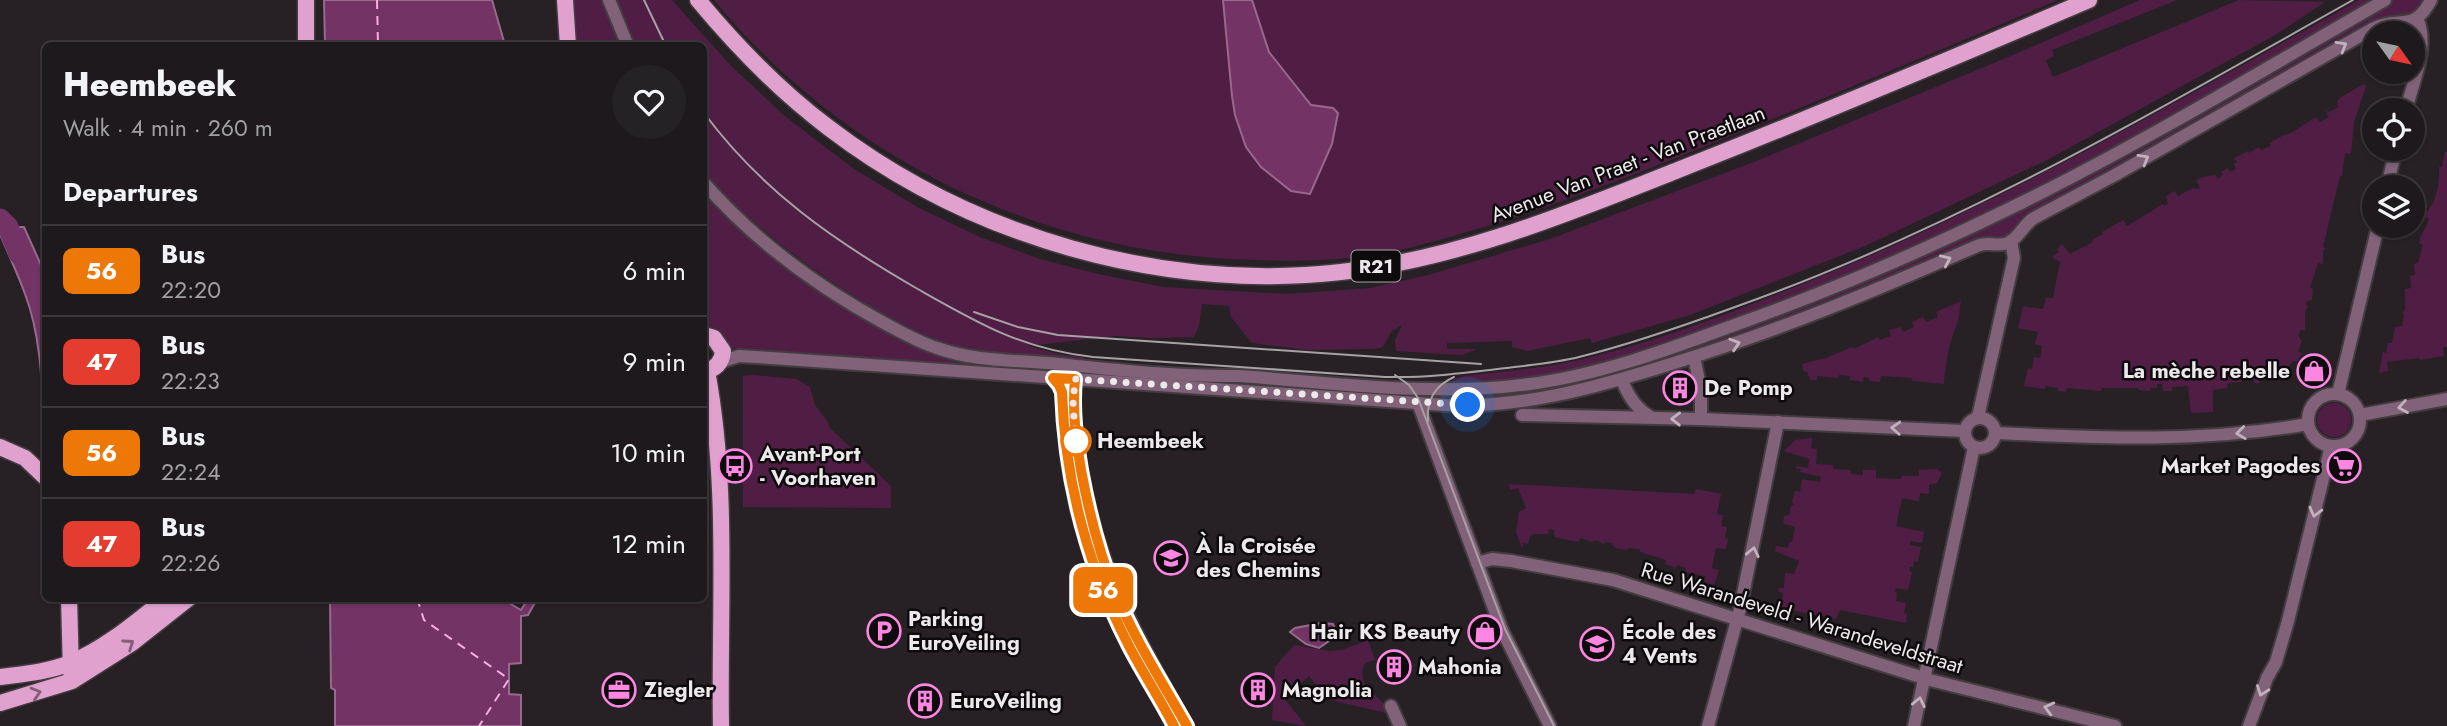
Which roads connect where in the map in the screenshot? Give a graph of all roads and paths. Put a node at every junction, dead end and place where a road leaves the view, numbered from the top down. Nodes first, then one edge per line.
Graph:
1 (306, 0) edge
2 (568, 0) edge
3 (609, 0) edge
4 (698, 0) edge
5 (2090, 0) edge
6 (2385, 0) edge
7 (2431, 0) edge
8 (2417, 18) junction
9 (567, 38) edge
10 (306, 42) edge
11 (626, 42) edge
12 (2409, 98) edge
13 (707, 186) edge
14 (2375, 238) edge
15 (2011, 242) junction
16 (707, 336) edge
17 (1694, 357) junction
18 (713, 363) edge
19 (1053, 378) junction
20 (1075, 379) junction
21 (1622, 380) junction
22 (2338, 394) junction
23 (2447, 399) edge
24 (1418, 403) junction
25 (1522, 415) dead end
26 (2360, 415) junction
27 (1978, 417) junction
28 (1651, 418) junction
29 (1700, 419) junction
30 (1778, 422) junction
31 (2308, 424) junction
32 (1964, 431) junction
33 (1995, 433) junction
34 (2331, 446) junction
35 (0, 447) edge
36 (1974, 447) junction
37 (42, 474) edge
38 (1476, 563) junction
39 (69, 602) edge
40 (161, 602) edge
41 (184, 602) edge
42 (1738, 618) junction
43 (70, 663) junction
44 (0, 677) edge
45 (1924, 678) junction
46 (72, 681) junction
47 (0, 703) edge
48 (1391, 706) dead end
49 (721, 726) edge
50 (1174, 726) edge
51 (1187, 726) edge
52 (1400, 726) edge
53 (1550, 726) edge
54 (1708, 726) edge
55 (1914, 726) edge
56 (2115, 726) edge
57 (2249, 726) edge

1 - 10 main road
2 - 9 main road
3 - 11 street
4 - 5 main road, Avenue Van Praet - Van Praetlaan / R21
6 - 13 street
7 - 8 street
8 - 12 street
15 -> 8 street
14 - 22 street
17 -> 15 street
15 - 27 street
16 - 18 main road
17 - 21 street
17 - 29 street
18 - 19 street
18 - 49 main road
19 - 20 street
19 - 50 street
20 - 24 street
20 - 51 street
21 - 24 street
21 - 28 street
22 - 26 street
22 - 31 street
23 -> 26 street
24 - 38 street
25 - 28 street
26 - 34 street
27 - 32 street
27 - 33 street
29 -> 28 street
29 - 30 street
32 -> 30 street
42 -> 30 street
31 -> 33 street
31 - 34 street
32 - 36 street
33 - 36 street
34 -> 57 street
35 - 37 main road
36 - 45 street
38 - 42 street, Rue Warandeveld - Warandeveldstraat
38 - 53 street
39 - 43 main road
40 - 43 main road
46 -> 41 main road
42 - 45 street, Rue Warandeveld - Warandeveldstraat
42 - 54 street
43 - 44 main road
43 - 46 main road
55 -> 45 street
56 -> 45 street, Rue Warandeveld - Warandeveldstraat
47 -> 46 main road
48 - 52 street

